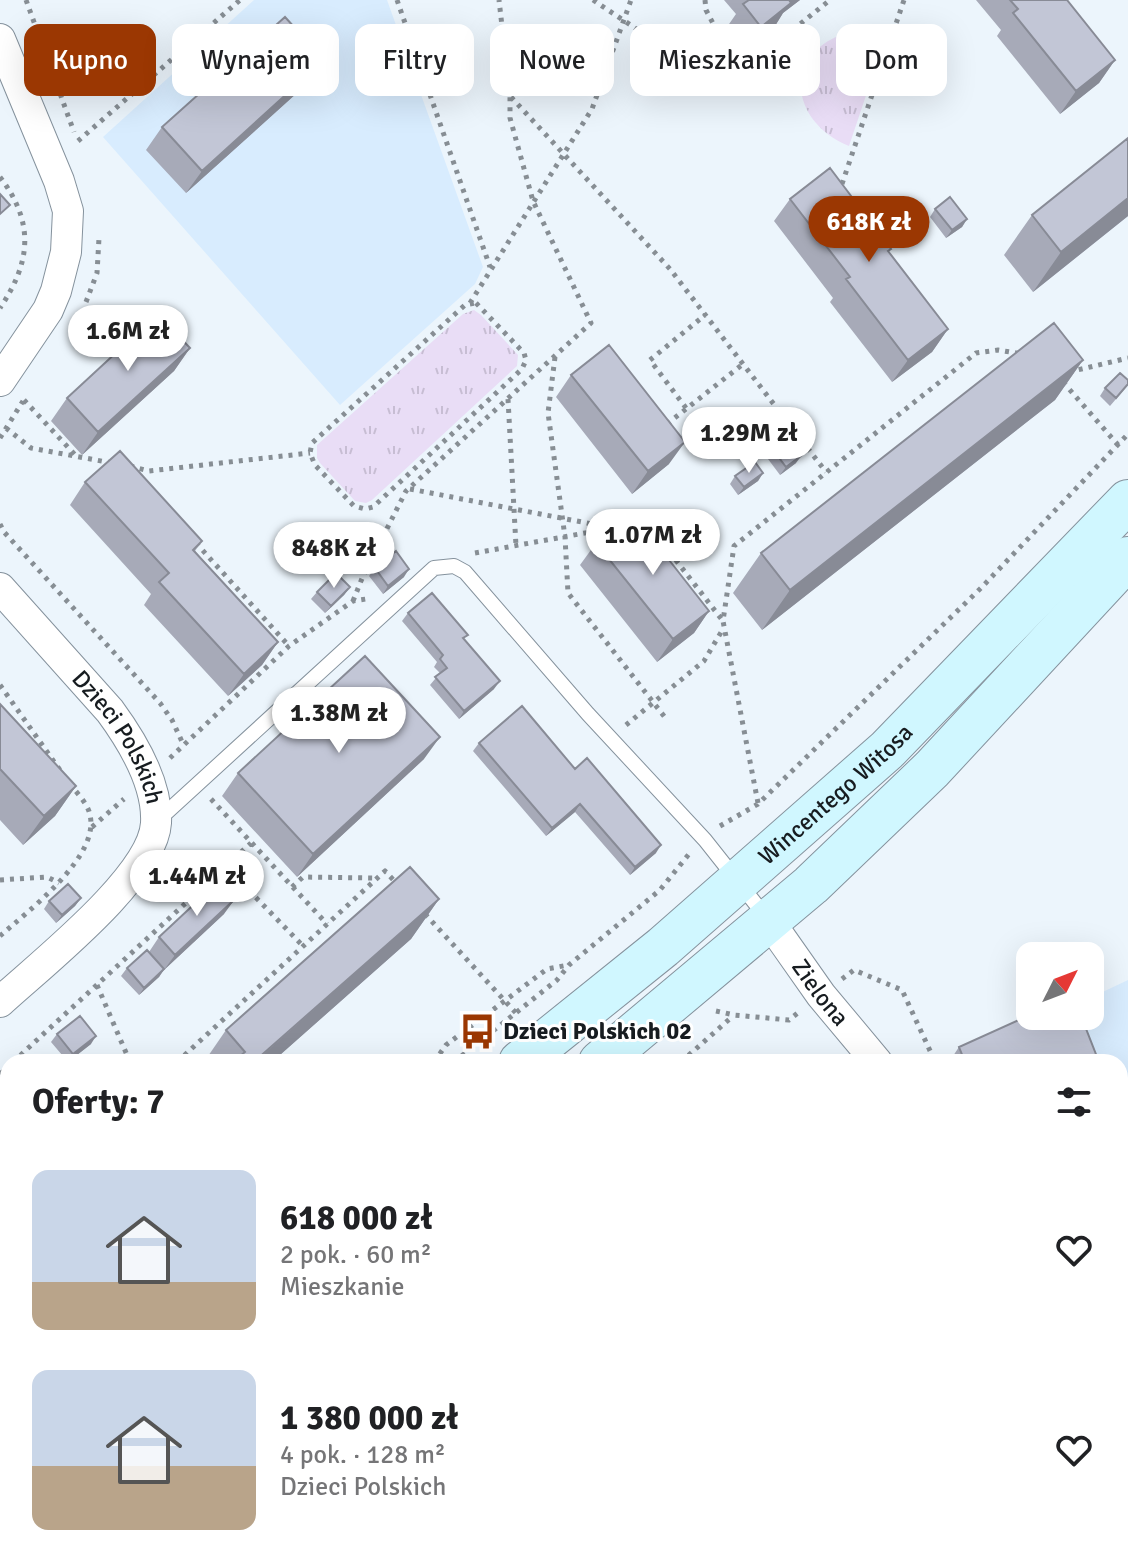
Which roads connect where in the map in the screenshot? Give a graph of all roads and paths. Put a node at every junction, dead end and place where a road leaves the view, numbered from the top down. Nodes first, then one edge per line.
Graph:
1 (240, 0) edge
2 (397, 0) edge
3 (499, 0) edge
4 (593, 0) edge
5 (631, 0) edge
6 (705, 0) edge
7 (830, 0) edge
8 (904, 0) edge
9 (623, 22) junction
10 (502, 24) edge
11 (713, 24) edge
12 (800, 24) edge
13 (630, 26) edge
14 (0, 39) edge
15 (156, 73) edge
16 (130, 96) edge
17 (510, 96) joint
18 (78, 141) dead end
19 (564, 153) junction
20 (0, 177) edge
21 (842, 184) edge
22 (533, 201) junction
23 (490, 268) junction
24 (470, 303) junction
25 (0, 308) edge
26 (705, 315) junction
27 (1026, 355) edge
28 (555, 356) junction
29 (1128, 358) edge
30 (743, 364) junction
31 (0, 381) edge
32 (508, 398) junction
33 (24, 400) dead end
34 (686, 408) junction
35 (667, 424) edge
36 (6, 428) dead end
37 (1128, 434) edge
38 (1118, 445) junction
39 (310, 453) junction
40 (78, 459) junction
41 (125, 465) junction
42 (826, 472) junction
43 (135, 476) edge
44 (409, 489) junction
45 (1128, 501) edge
46 (513, 509) junction
47 (563, 519) junction
48 (0, 524) edge
49 (613, 528) junction
50 (186, 533) edge
51 (565, 537) junction
52 (516, 546) junction
53 (1128, 558) edge
54 (454, 566) junction
55 (0, 588) edge
56 (353, 601) junction
57 (390, 608) junction
58 (724, 624) junction
59 (289, 646) junction
60 (0, 685) edge
61 (654, 703) junction
62 (22, 717) junction
63 (667, 720) dead end
64 (16, 724) edge
65 (610, 738) junction
66 (184, 746) junction
67 (58, 766) junction
68 (47, 776) edge
69 (147, 778) junction
70 (197, 784) junction
71 (758, 804) junction
72 (156, 822) junction
73 (92, 827) junction
74 (705, 840) junction
75 (251, 843) junction
76 (226, 866) junction
77 (377, 878) junction
78 (0, 880) edge
79 (738, 881) junction
80 (59, 883) junction
81 (292, 887) junction
82 (405, 892) edge
83 (415, 903) edge
84 (769, 921) junction
85 (327, 924) junction
86 (0, 936) edge
87 (303, 946) junction
88 (569, 965) junction
89 (97, 985) junction
90 (505, 1001) junction
91 (0, 1002) edge
92 (516, 1013) junction
93 (734, 1015) dead end
94 (22, 1054) edge
95 (127, 1054) edge
96 (186, 1054) edge
97 (440, 1054) edge
98 (464, 1054) edge
99 (530, 1054) edge
100 (610, 1054) edge
101 (690, 1054) edge
102 (870, 1054) edge

1 - 15 path
2 - 23 path
3 - 10 path
4 - 9 path
5 - 9 path
6 - 11 path
7 - 12 path
8 - 21 path
9 - 13 path
9 - 19 path
14 - 31 street
16 - 18 path
17 - 19 path
17 - 22 path
19 - 22 path
19 - 26 path
20 - 25 path
22 - 23 path
22 - 28 path
23 - 24 path
24 - 39 path
24 - 39 path
26 - 30 path
26 - 34 path
27 - 42 path
28 - 32 path
28 - 47 path
29 - 38 path
30 - 34 path
30 - 42 path
32 - 44 path
32 - 46 path
33 - 40 path
34 - 35 path
36 - 40 path
37 - 38 path
38 - 71 path
39 - 41 path
40 - 41 path
41 - 43 path
42 - 58 path
44 - 46 path
44 - 56 path
45 - 79 main road, Wincentego Witosa
46 - 47 path
46 - 52 path
47 - 49 path
47 - 51 path
48 - 66 path
49 - 51 path
49 - 58 path
50 - 59 path
51 - 52 path
51 - 61 path
52 - 54 path
53 - 84 main road, Wincentego Witosa
54 - 57 lane
54 - 65 lane
55 - 69 street, Dzieci Polskich
56 - 57 path
56 - 59 path
57 - 70 lane
58 - 61 path
58 - 71 path
59 - 66 path
60 - 62 path
61 - 63 path
61 - 65 path
62 - 64 path
62 - 67 path
65 - 74 lane
66 - 69 path
67 - 68 path
67 - 73 path
69 - 72 street, Dzieci Polskich
69 - 73 path
70 - 72 lane
70 - 75 path
71 - 74 path
72 - 91 street, Dzieci Polskich
73 - 80 path
74 - 79 lane
74 - 88 path
75 - 76 path
75 - 81 path
76 - 87 path
76 - 89 path
77 - 81 path
77 - 82 path
77 - 85 path
78 - 80 path
79 - 84 lane
79 - 99 main road, Wincentego Witosa
80 - 86 path
81 - 85 path
83 - 90 path
84 - 100 main road, Wincentego Witosa
84 - 102 street, Zielona
85 - 87 path
87 - 96 path
88 - 90 path
88 - 92 path
89 - 94 path
89 - 95 path
90 - 92 path
90 - 97 path
92 - 98 path
93 - 101 path

